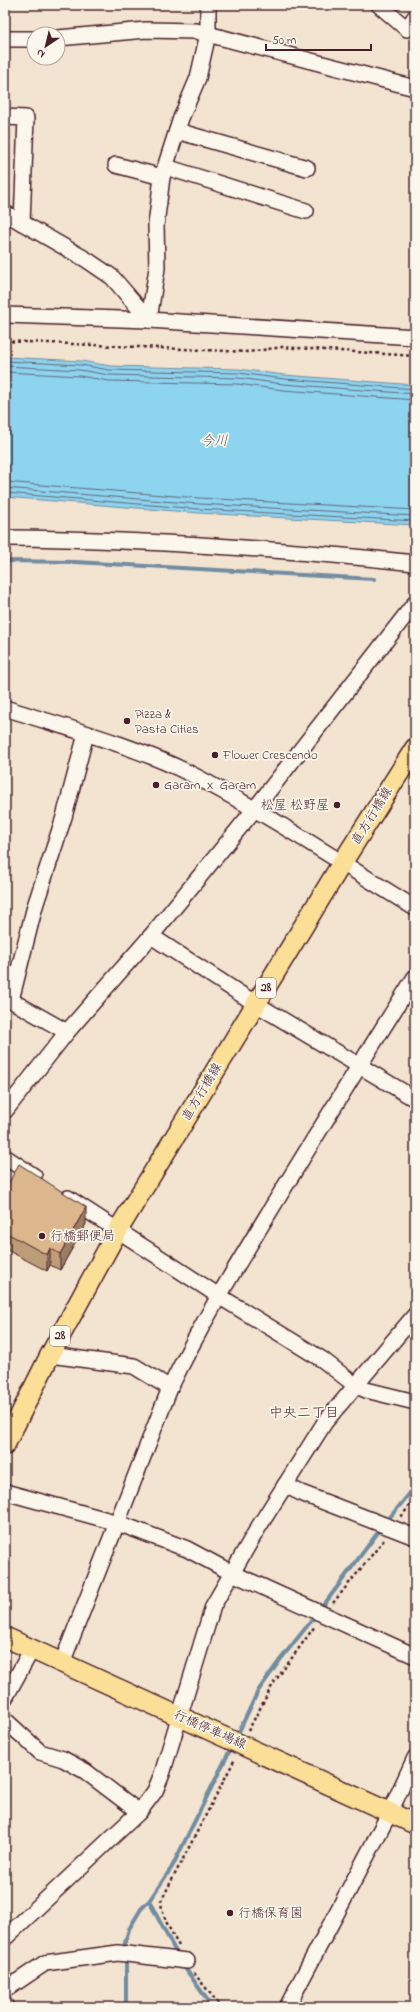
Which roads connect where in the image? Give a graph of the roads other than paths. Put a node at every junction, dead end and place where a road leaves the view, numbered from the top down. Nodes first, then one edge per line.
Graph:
1 (208, 5) edge
2 (380, 5) edge
3 (415, 18) edge
4 (208, 34) junction
5 (66, 37) edge
6 (5, 39) edge
7 (26, 39) edge
8 (415, 88) edge
9 (5, 117) edge
10 (177, 131) junction
11 (116, 164) dead end
12 (307, 168) dead end
13 (164, 172) junction
14 (306, 211) dead end
15 (5, 213) edge
16 (22, 223) junction
17 (5, 315) edge
18 (148, 320) junction
19 (415, 337) edge
20 (5, 538) edge
21 (415, 563) edge
22 (415, 603) edge
23 (5, 708) edge
24 (86, 734) junction
25 (415, 748) edge
26 (254, 810) junction
27 (342, 863) junction
28 (415, 908) edge
29 (151, 936) junction
30 (415, 977) edge
31 (8, 999) edge
32 (256, 1004) junction
33 (67, 1032) junction
34 (358, 1066) junction
35 (415, 1099) edge
36 (5, 1111) edge
37 (5, 1157) edge
38 (45, 1183) edge
39 (58, 1191) edge
40 (118, 1230) junction
41 (219, 1296) junction
42 (415, 1315) edge
43 (50, 1355) junction
44 (355, 1385) junction
45 (170, 1388) junction
46 (415, 1402) edge
47 (5, 1445) edge
48 (285, 1485) junction
49 (5, 1492) edge
50 (118, 1523) junction
51 (415, 1537) edge
52 (232, 1573) junction
53 (5, 1637) edge
54 (32, 1649) junction
55 (415, 1656) edge
56 (62, 1663) junction
57 (5, 1698) edge
58 (180, 1716) junction
59 (5, 1720) edge
60 (415, 1758) edge
61 (139, 1812) junction
62 (390, 1812) junction
63 (415, 1824) edge
64 (5, 1938) edge
65 (187, 1961) dead end
66 (5, 1990) edge
67 (287, 2007) edge

1 - 4 street
2 - 3 street
4 - 5 street
4 - 8 street
4 - 10 street
6 - 7 street
9 - 16 street
10 - 12 street
10 - 13 street
11 - 13 street
13 - 14 street
13 - 18 street
15 - 16 street
16 - 18 street
17 - 18 street
18 - 19 street
20 - 21 street
22 - 26 street
23 - 24 street
24 - 26 street
24 - 31 street
25 - 27 main road, 直方行橋線 / 28
26 - 27 street
26 - 29 street
27 - 28 street
27 - 32 main road, 直方行橋線 / 28
29 - 32 street
29 - 33 street
30 - 34 street
31 - 33 street
32 - 34 street
32 - 40 main road, 直方行橋線 / 28
33 - 36 street
34 - 35 street
34 - 41 street
37 - 38 street
39 - 40 street
40 - 41 street
40 - 43 main road, 直方行橋線 / 28
41 - 44 street
41 - 45 street
42 - 44 street
43 - 45 street
43 - 47 main road, 直方行橋線 / 28
44 - 46 street
44 - 48 street
45 - 50 street
48 - 51 street
48 - 52 street
49 - 50 street
50 - 52 street
50 - 56 street
52 - 55 street
52 - 58 street
53 - 54 main road, 行橋停車場線
54 - 56 main road, 行橋停車場線
54 - 57 street
56 - 58 main road, 行橋停車場線
58 - 61 street
58 - 62 main road, 行橋停車場線
59 - 61 street
60 - 62 street
61 - 64 street
62 - 63 main road, 行橋停車場線
62 - 67 street
65 - 66 street

